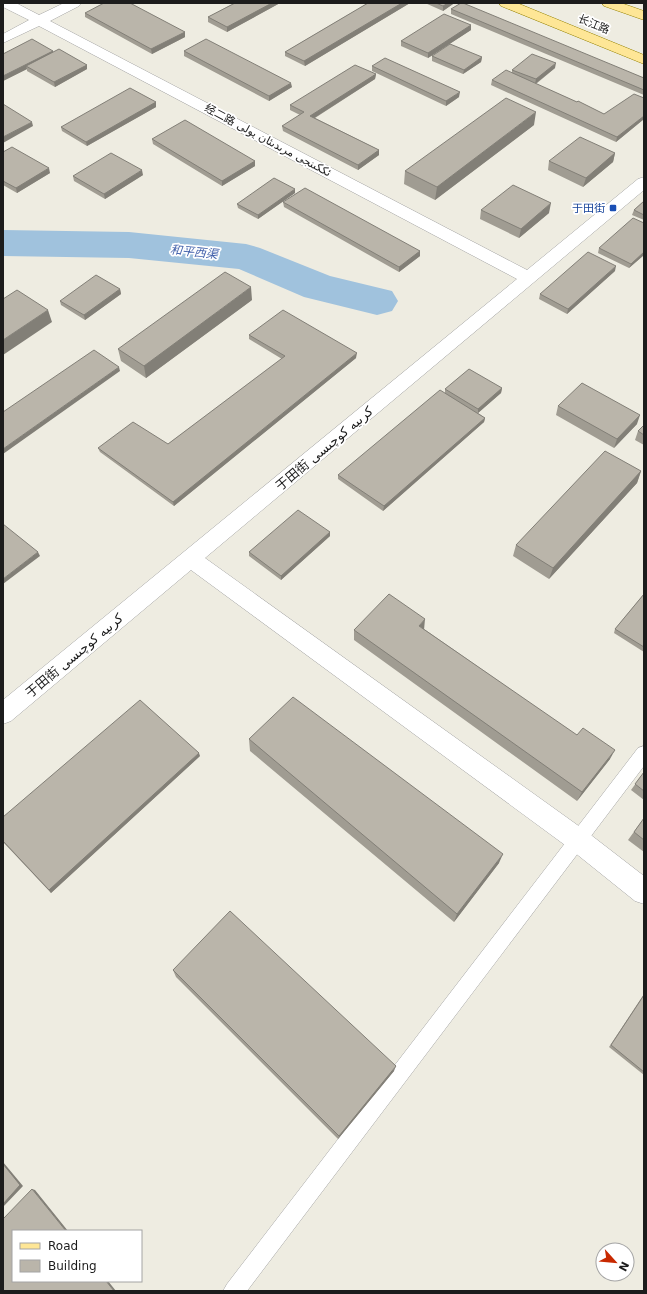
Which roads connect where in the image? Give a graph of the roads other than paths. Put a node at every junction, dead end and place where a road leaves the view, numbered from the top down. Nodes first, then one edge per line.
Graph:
1 (6, 3) edge
2 (74, 3) edge
3 (506, 3) edge
4 (609, 3) edge
5 (644, 16) edge
6 (40, 20) junction
7 (3, 39) edge
8 (644, 60) edge
9 (644, 182) edge
10 (529, 278) junction
11 (191, 558) junction
12 (3, 714) edge
13 (644, 753) edge
14 (578, 840) junction
15 (644, 892) edge
16 (234, 1291) edge

1 - 6 street, 经二路 ئككىنجى مرىدىئان يولى
2 - 6 street
3 - 8 main road
4 - 5 main road, 长江路
6 - 7 street
6 - 10 street, 经二路 ئككىنجى مرىدىئان يولى
9 - 10 street, 于田街 كرىيە كوچىسى
10 - 11 street, 于田街 كرىيە كوچىسى
11 - 12 street, 于田街 كرىيە كوچىسى
11 - 14 street
13 - 14 lane
14 - 15 street
14 - 16 lane

